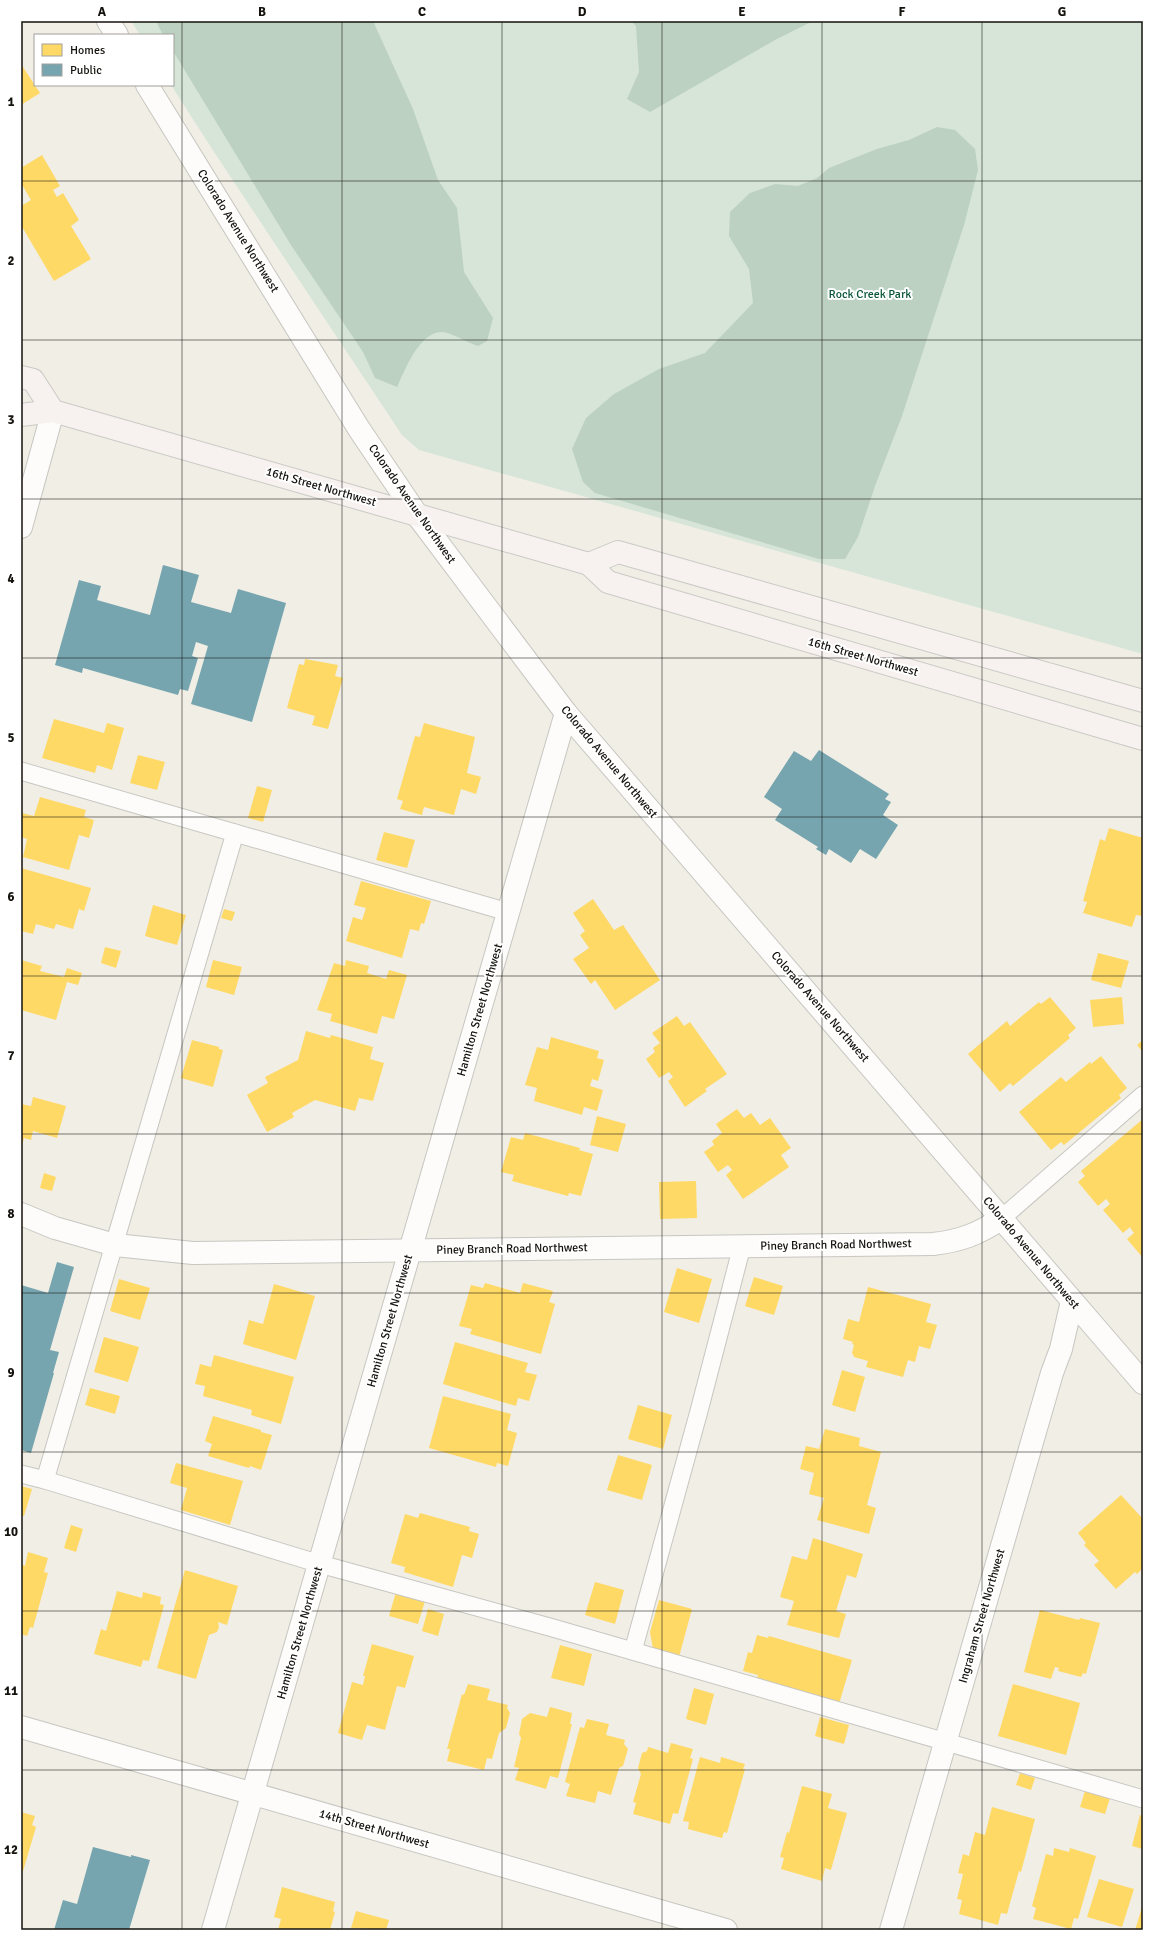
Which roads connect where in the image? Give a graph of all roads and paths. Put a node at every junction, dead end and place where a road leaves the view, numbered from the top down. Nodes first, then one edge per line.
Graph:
1 (108, 21) edge
2 (116, 34) edge
3 (149, 86) edge
4 (21, 377) edge
5 (53, 411) junction
6 (21, 415) edge
7 (417, 515) junction
8 (21, 527) edge
9 (589, 564) junction
10 (1143, 701) edge
11 (566, 713) junction
12 (1143, 739) edge
13 (21, 771) edge
14 (236, 833) junction
15 (508, 912) junction
16 (1143, 1095) edge
17 (21, 1214) edge
18 (1002, 1218) junction
19 (115, 1245) junction
20 (742, 1246) junction
21 (410, 1250) junction
22 (1072, 1301) junction
23 (1143, 1383) edge
24 (21, 1474) edge
25 (45, 1480) junction
26 (320, 1564) junction
27 (633, 1651) junction
28 (21, 1727) edge
29 (946, 1740) junction
30 (253, 1794) junction
31 (1143, 1799) edge
32 (214, 1930) edge
33 (726, 1930) edge
34 (891, 1930) edge

1 - 2 street
3 - 7 street, Colorado Avenue Northwest
4 - 5 main road
5 - 6 main road, 16th Street Northwest
5 - 7 main road, 16th Street Northwest
5 - 8 street
7 - 9 main road, 16th Street Northwest
7 - 11 street, Colorado Avenue Northwest
9 - 10 main road
9 - 12 main road, 16th Street Northwest
11 - 15 street, Hamilton Street Northwest
11 - 18 street, Colorado Avenue Northwest
13 - 14 lane
14 - 15 lane
14 - 19 lane
15 - 21 street, Hamilton Street Northwest
16 - 18 lane
17 - 19 street, Piney Branch Road Northwest
18 - 20 street, Piney Branch Road Northwest
18 - 22 street, Colorado Avenue Northwest
19 - 21 street, Piney Branch Road Northwest
19 - 25 lane
20 - 21 street, Piney Branch Road Northwest
20 - 27 lane
21 - 26 street, Hamilton Street Northwest
22 - 23 street, Colorado Avenue Northwest
22 - 29 street, Ingraham Street Northwest
24 - 25 lane
25 - 26 lane
26 - 27 lane
26 - 30 street, Hamilton Street Northwest
27 - 29 lane
28 - 30 street, 14th Street Northwest
29 - 31 lane
29 - 34 street, Ingraham Street Northwest
30 - 32 street, Hamilton Street Northwest
30 - 33 street, 14th Street Northwest

